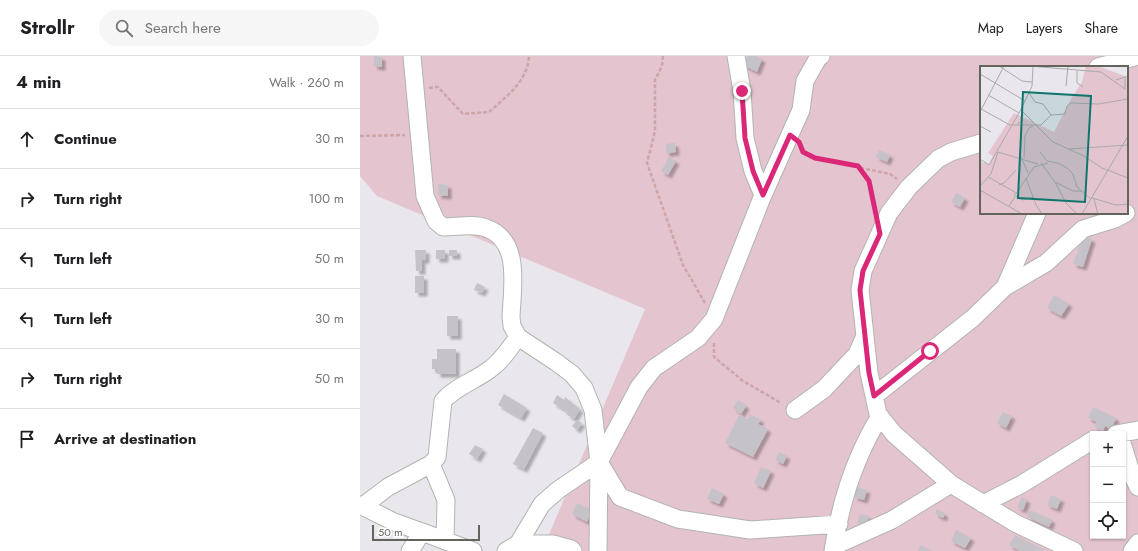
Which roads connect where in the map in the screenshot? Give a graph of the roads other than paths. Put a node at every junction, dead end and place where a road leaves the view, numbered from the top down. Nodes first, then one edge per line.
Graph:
1 (412, 56) edge
2 (736, 56) edge
3 (821, 56) edge
4 (1094, 56) edge
5 (1138, 56) edge
6 (1086, 66) edge
7 (1102, 66) edge
8 (980, 143) edge
9 (763, 195) junction
10 (1138, 207) edge
11 (1128, 212) edge
12 (1037, 214) edge
13 (1125, 214) edge
14 (1005, 287) junction
15 (865, 336) junction
16 (518, 337) junction
17 (874, 396) junction
18 (795, 410) road end
19 (880, 416) junction
20 (1138, 430) edge
21 (1126, 435) edge
22 (1090, 442) edge
23 (1126, 456) edge
24 (599, 462) junction
25 (431, 464) junction
26 (951, 484) junction
27 (1138, 487) edge
28 (983, 504) junction
29 (362, 506) edge
30 (839, 524) junction
31 (422, 532) junction
32 (446, 540) junction
33 (1138, 542) edge
34 (512, 547) edge
35 (834, 549) edge
36 (410, 551) edge
37 (473, 551) edge
38 (573, 551) edge
39 (598, 551) edge
40 (1074, 551) edge
41 (1132, 551) edge

1 - 16 street
2 - 9 street
3 - 9 street
4 - 6 street
5 - 7 street
8 - 15 street
9 - 24 street
10 - 11 street
12 - 14 street
13 - 14 street
14 - 17 street
15 - 17 street
15 - 18 street
16 - 24 street
16 - 25 street
17 - 19 street
19 - 26 street
19 - 30 street
20 - 21 street
22 - 28 street
23 - 27 street
24 - 30 street
24 - 34 street
24 - 39 street
25 - 29 street
25 - 32 street
26 - 28 street
26 - 35 street
28 - 40 street
29 - 31 street
30 - 35 street
31 - 32 street
31 - 36 street
32 - 37 street
33 - 41 street
34 - 38 street

